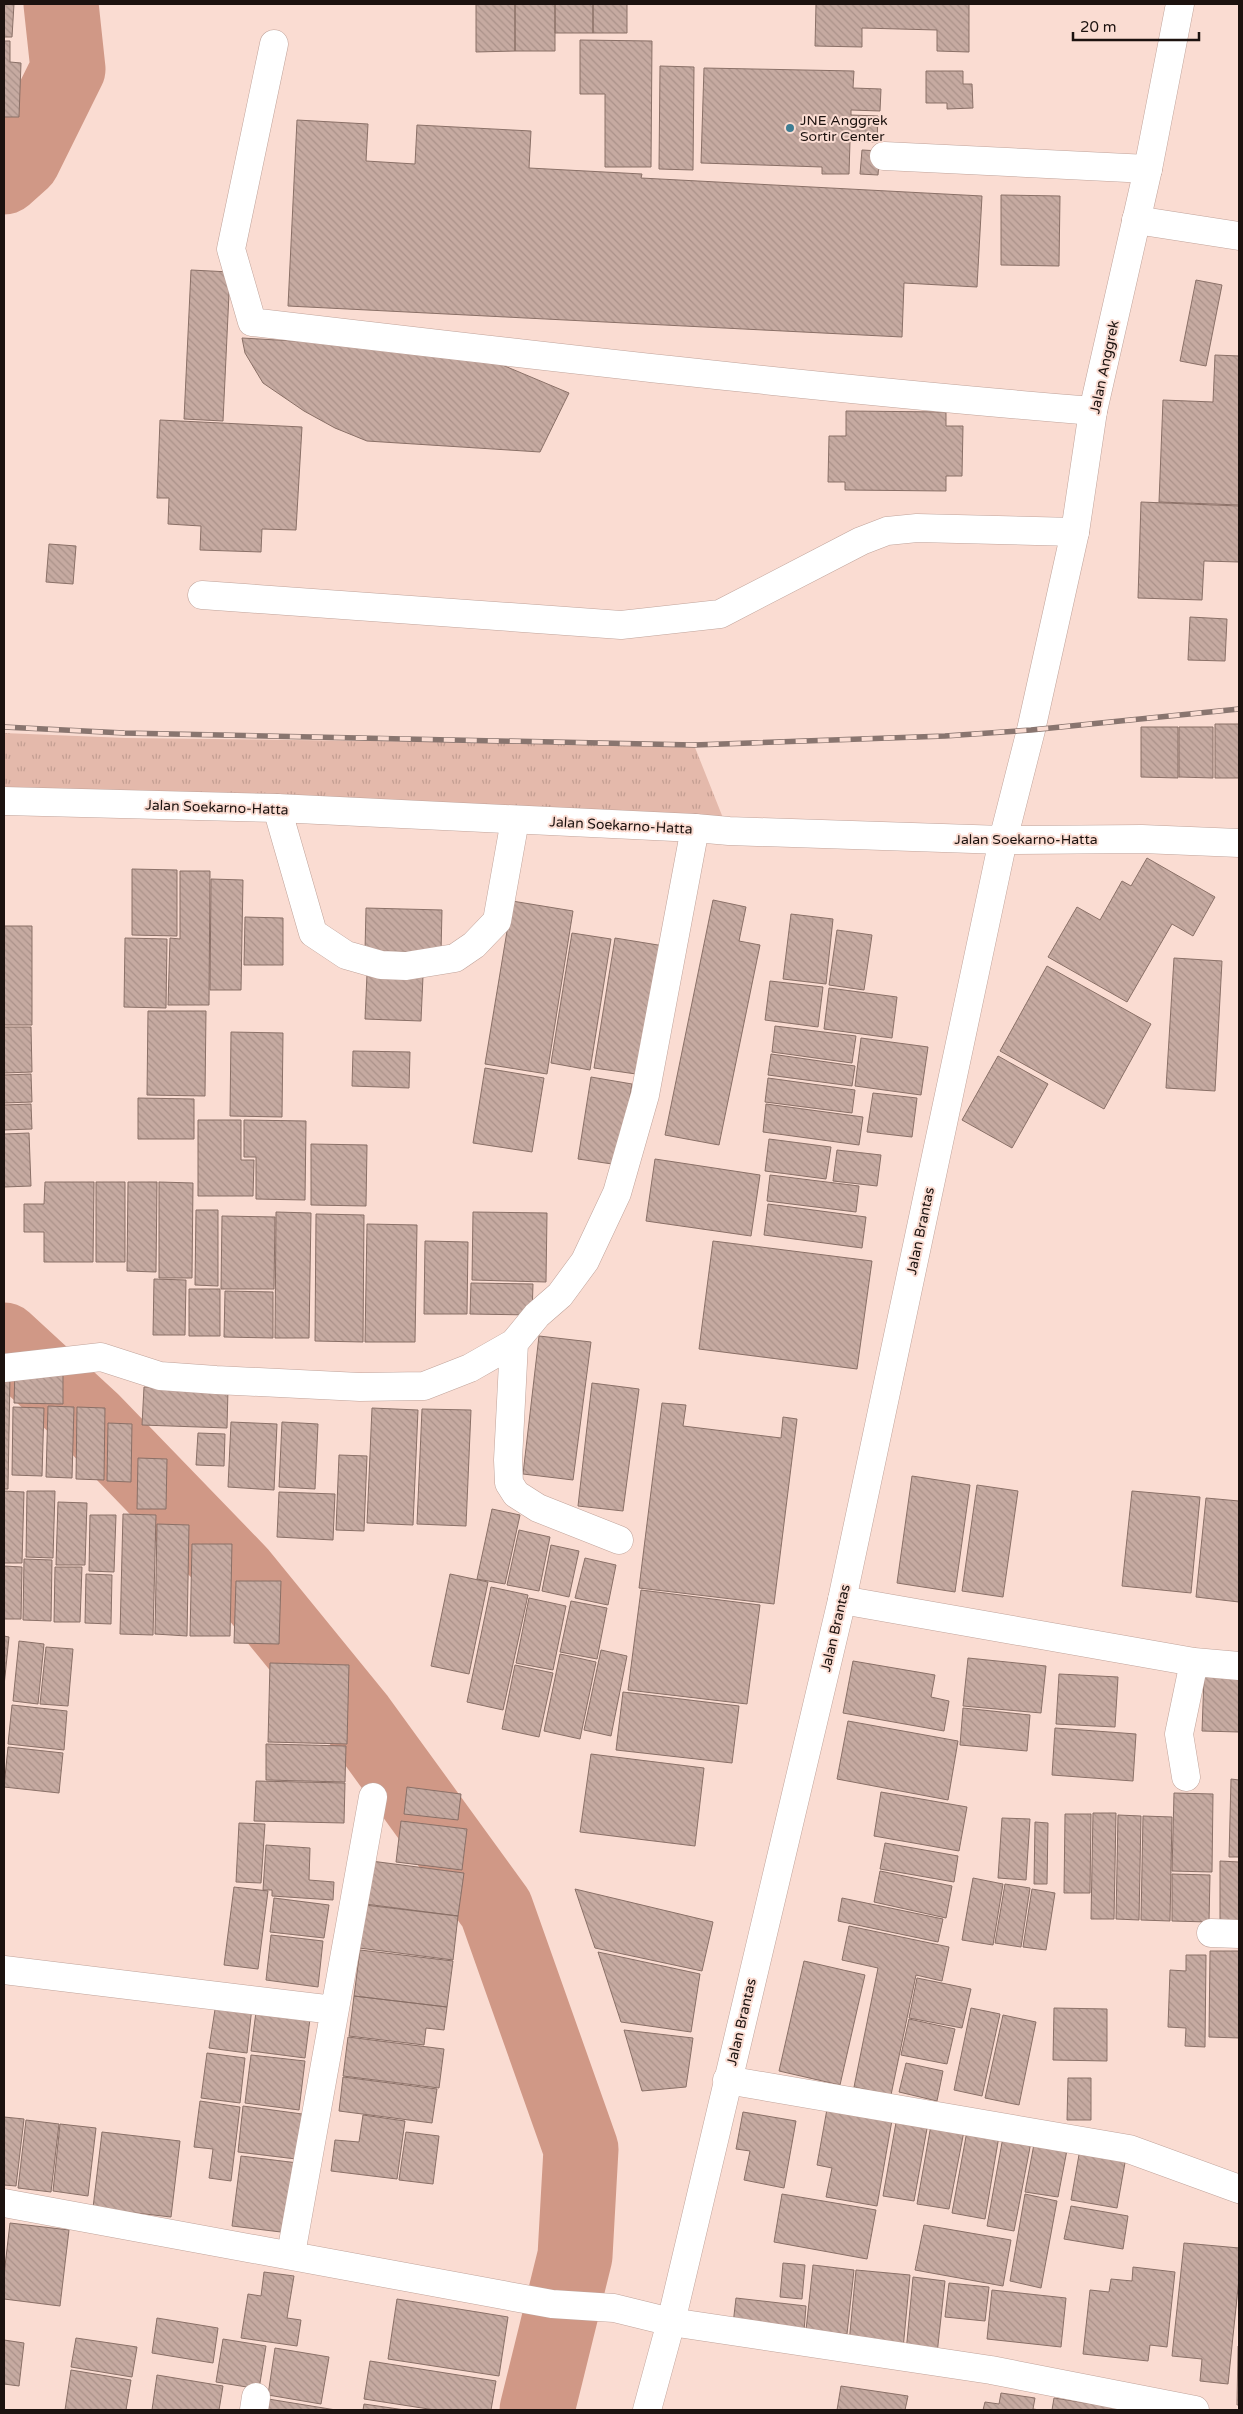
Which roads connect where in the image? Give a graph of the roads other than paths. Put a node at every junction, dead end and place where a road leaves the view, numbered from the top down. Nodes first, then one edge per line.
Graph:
1 (1180, 4) edge
2 (274, 44) dead end
3 (884, 156) dead end
4 (1148, 169) junction
5 (1136, 220) junction
6 (1239, 236) edge
7 (1093, 411) junction
8 (1075, 532) junction
9 (202, 595) dead end
10 (1031, 730) joint
11 (4, 801) edge
12 (277, 808) junction
13 (515, 820) junction
14 (695, 828) junction
15 (1003, 840) junction
16 (1239, 843) edge
17 (514, 1343) junction
18 (11, 1366) edge
19 (619, 1540) dead end
20 (842, 1600) junction
21 (1194, 1662) junction
22 (1239, 1666) edge
23 (1186, 1777) dead end
24 (373, 1797) dead end
25 (1211, 1933) dead end
26 (1239, 1934) edge
27 (4, 1970) edge
28 (334, 2010) junction
29 (727, 2080) junction
30 (1239, 2189) edge
31 (4, 2203) edge
32 (291, 2254) junction
33 (671, 2322) junction
34 (647, 2410) edge
35 (1194, 2410) edge

1 - 4 main road, Jalan Anggrek
2 - 7 main road
3 - 4 main road
4 - 5 main road, Jalan Anggrek
5 - 6 main road
5 - 7 main road, Jalan Anggrek
7 - 8 main road, Jalan Anggrek
8 - 9 main road
8 - 10 main road, Jalan Anggrek
10 - 15 main road, Jalan Brantas
11 - 12 main road, Jalan Soekarno-Hatta
12 - 13 main road, Jalan Soekarno-Hatta
12 - 13 main road
13 - 14 main road, Jalan Soekarno-Hatta
14 - 15 main road, Jalan Soekarno-Hatta
14 - 17 main road
15 - 16 main road, Jalan Soekarno-Hatta
15 - 20 main road, Jalan Brantas
17 - 18 main road
17 - 19 main road
20 - 21 main road
20 - 29 main road, Jalan Brantas
21 - 22 main road
21 - 23 main road
24 - 28 main road
25 - 26 main road
27 - 28 main road
28 - 32 main road
29 - 30 main road
29 - 33 main road, Jalan Brantas
31 - 32 main road
32 - 33 main road
33 - 34 main road, Jalan Brantas
33 - 35 main road

